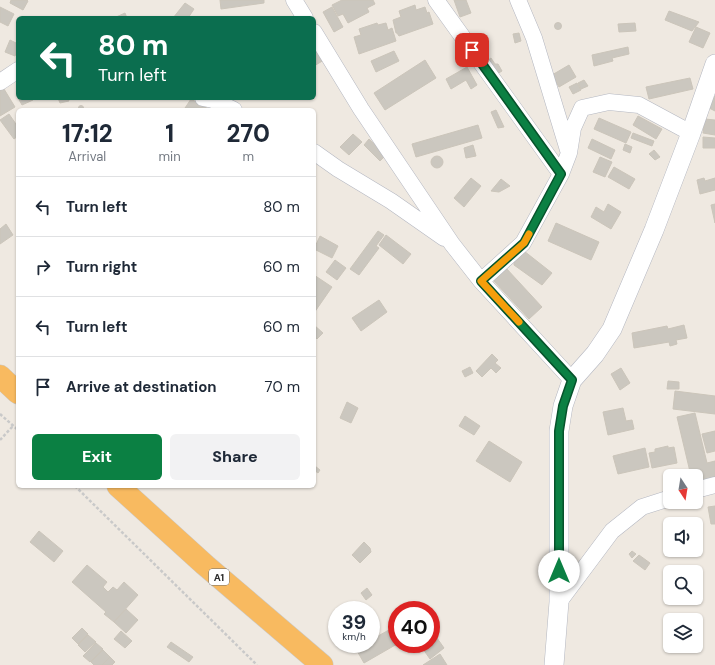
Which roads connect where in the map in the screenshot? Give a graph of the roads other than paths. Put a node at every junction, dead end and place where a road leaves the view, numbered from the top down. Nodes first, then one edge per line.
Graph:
1 (294, 0) edge
2 (436, 0) edge
3 (518, 0) edge
4 (304, 16) edge
5 (316, 35) edge
6 (715, 64) edge
7 (16, 71) edge
8 (0, 82) edge
9 (212, 100) edge
10 (230, 108) edge
11 (691, 133) junction
12 (316, 153) edge
13 (569, 153) junction
14 (561, 174) junction
15 (452, 244) junction
16 (481, 281) junction
17 (0, 376) edge
18 (572, 380) junction
19 (16, 391) edge
20 (715, 485) edge
21 (120, 488) edge
22 (703, 488) edge
23 (663, 500) edge
24 (559, 602) junction
25 (322, 665) edge
26 (554, 665) edge

1 - 4 street
2 - 14 street
3 - 13 street
5 - 15 street
6 - 11 street
7 - 8 street
9 - 10 street
11 - 13 street
11 - 18 street
12 - 15 street
13 - 14 street
14 - 16 street
15 - 16 street
16 - 18 street
17 - 19 highway
18 - 24 street
20 - 22 street
21 - 25 highway, A1
23 - 24 street
24 - 26 street

